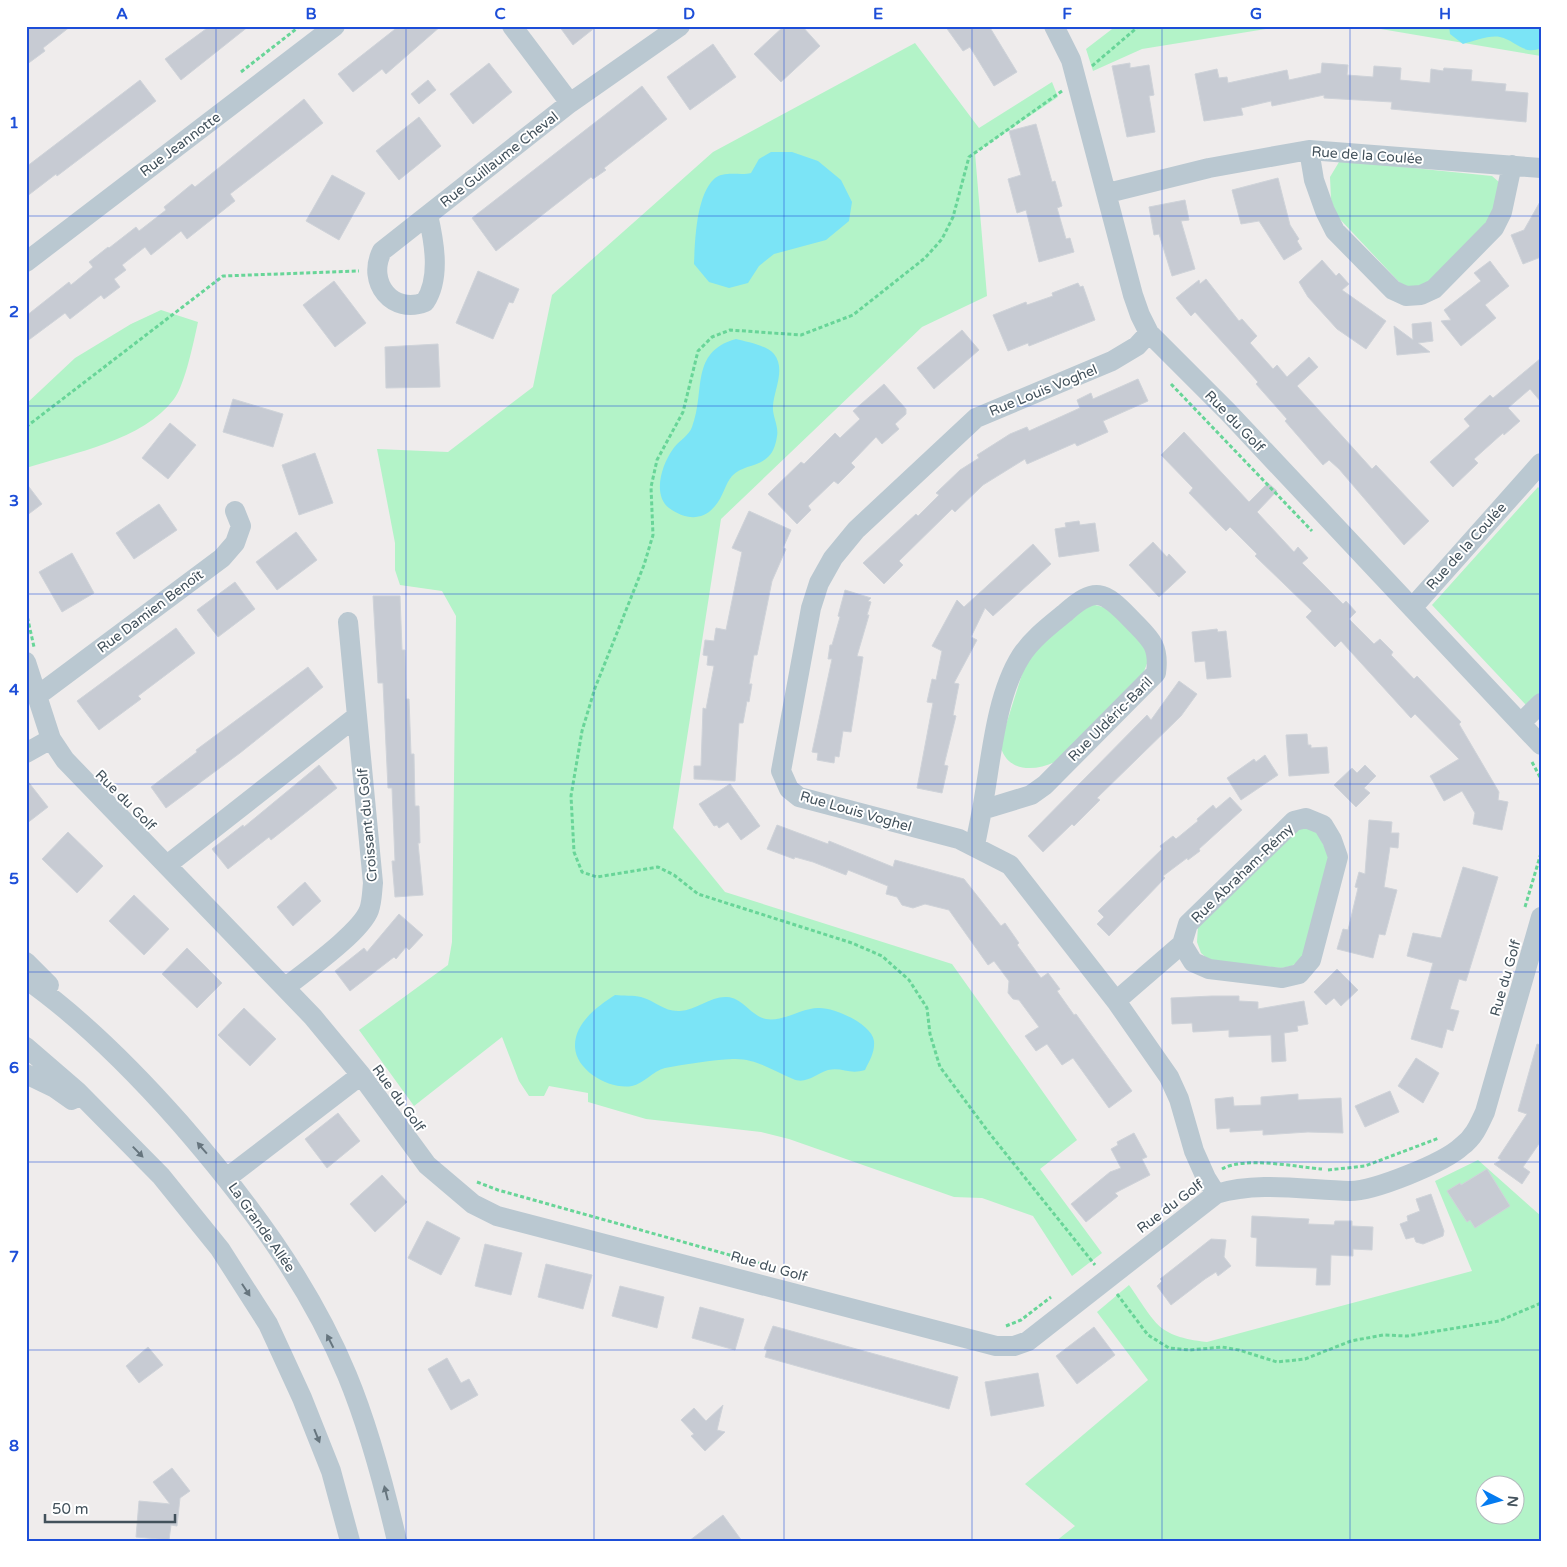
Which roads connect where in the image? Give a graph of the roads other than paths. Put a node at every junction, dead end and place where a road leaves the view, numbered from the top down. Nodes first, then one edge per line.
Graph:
1 (335, 26) edge
2 (512, 26) edge
3 (680, 26) edge
4 (1054, 26) edge
5 (570, 103) junction
6 (1309, 150) junction
7 (1512, 165) junction
8 (1541, 168) edge
9 (1108, 194) junction
10 (428, 215) junction
11 (26, 262) edge
12 (1150, 333) junction
13 (1541, 463) edge
14 (235, 511) dead end
15 (1412, 608) junction
16 (348, 622) dead end
17 (30, 656) edge
18 (37, 696) junction
19 (1541, 703) edge
20 (357, 716) junction
21 (1521, 723) junction
22 (51, 739) junction
23 (1541, 745) edge
24 (26, 753) edge
25 (982, 810) junction
26 (975, 845) junction
27 (167, 865) junction
28 (1533, 914) edge
29 (1182, 944) junction
30 (26, 962) edge
31 (26, 979) edge
32 (286, 987) junction
33 (1116, 1001) junction
34 (26, 1047) edge
35 (135, 1072) junction
36 (26, 1074) edge
37 (361, 1075) junction
38 (122, 1135) junction
39 (228, 1177) junction
40 (1211, 1186) junction
41 (350, 1541) edge
42 (398, 1541) edge

1 - 11 street, Rue Jeannotte
2 - 5 street, Rue Guillaume Cheval
3 - 5 street, Rue Guillaume Cheval
4 - 9 street, Rue du Golf
5 - 10 street, Rue Guillaume Cheval
6 - 7 street, Rue de la Coulée
6 - 7 street
6 - 9 street, Rue de la Coulée
7 - 8 street, Rue de la Coulée
9 - 12 street, Rue du Golf
10 - 10 street, Rue Guillaume Cheval
12 - 15 street, Rue du Golf
12 - 26 street, Rue Louis Voghel
13 - 15 street, Rue de la Coulée
14 - 18 street, Rue Damien Benoît
15 - 21 street, Rue du Golf
16 - 20 street, Croissant du Golf
17 - 18 street, Rue du Golf
18 - 22 street, Rue du Golf
19 - 21 street
20 - 27 street
20 - 32 street, Croissant du Golf
21 - 23 street, Rue du Golf
22 - 24 street
22 - 27 street, Rue du Golf
25 - 25 street, Rue Uldéric-Baril
25 - 26 street, Rue Uldéric-Baril
26 - 33 street, Rue Louis Voghel
27 - 32 street, Rue du Golf
28 - 40 street, Rue du Golf
29 - 29 street, Rue Abraham-Rémy
29 - 33 street, Rue Abraham-Rémy
30 - 35 street
31 - 35 street, La Grande Allée
32 - 37 street, Rue du Golf
33 - 40 street, Rue Louis Voghel
34 - 38 street
39 -> 35 street, La Grande Allée
36 - 38 street
37 - 39 street
37 - 40 street, Rue du Golf
38 -> 41 street
42 -> 39 street, La Grande Allée

